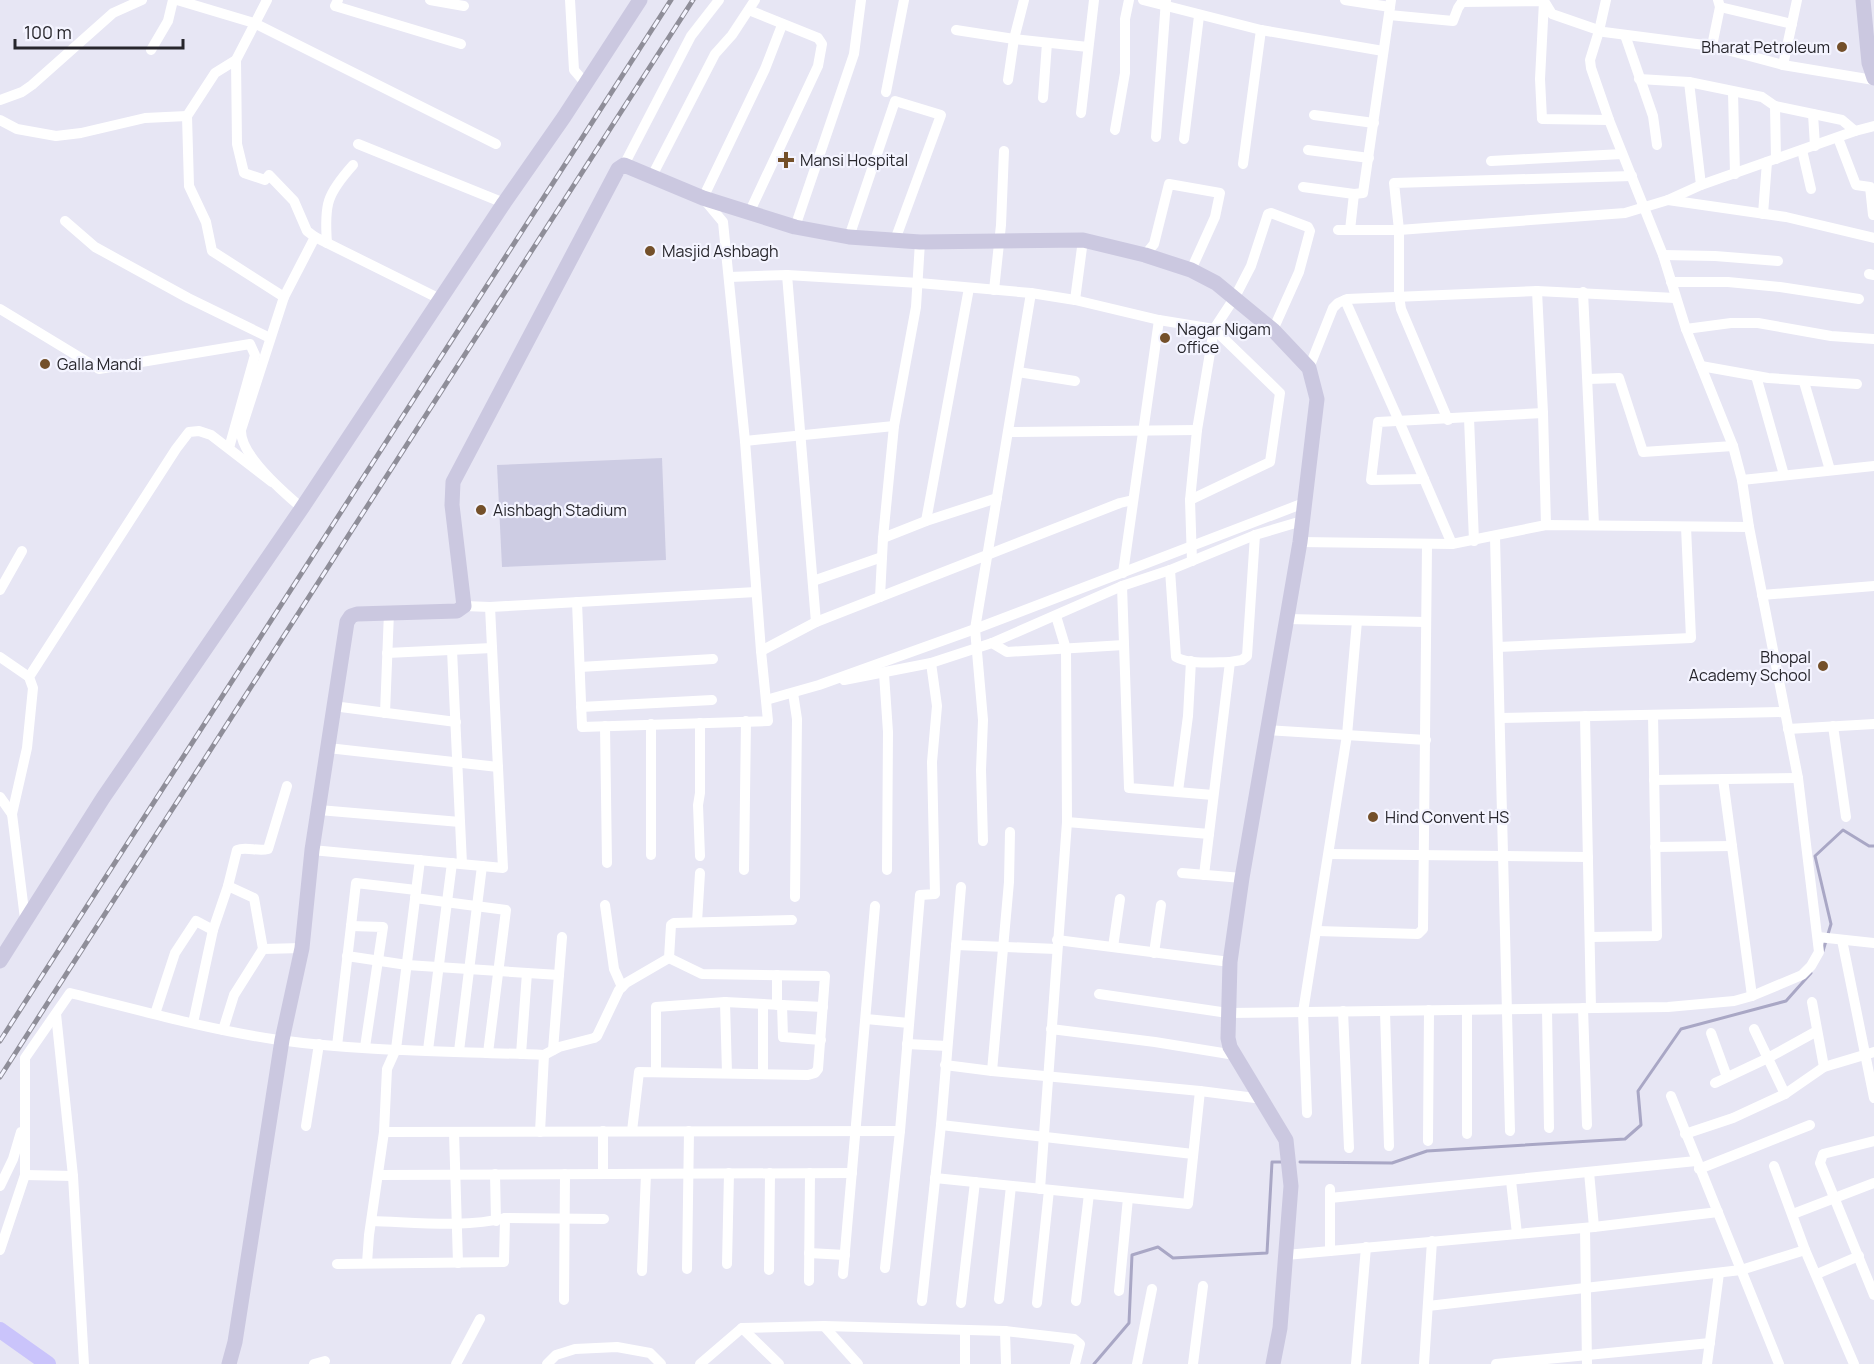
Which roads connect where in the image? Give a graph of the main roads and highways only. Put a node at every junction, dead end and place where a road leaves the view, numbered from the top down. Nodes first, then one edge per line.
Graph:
1 (640, 0) edge
2 (1863, 0) edge
3 (1874, 79) edge
4 (0, 961) edge
5 (0, 1330) edge
6 (48, 1364) edge
7 (229, 1364) edge
8 (1273, 1364) edge

1 - 4 main road
2 - 3 main road
5 - 6 main road
7 - 8 main road

